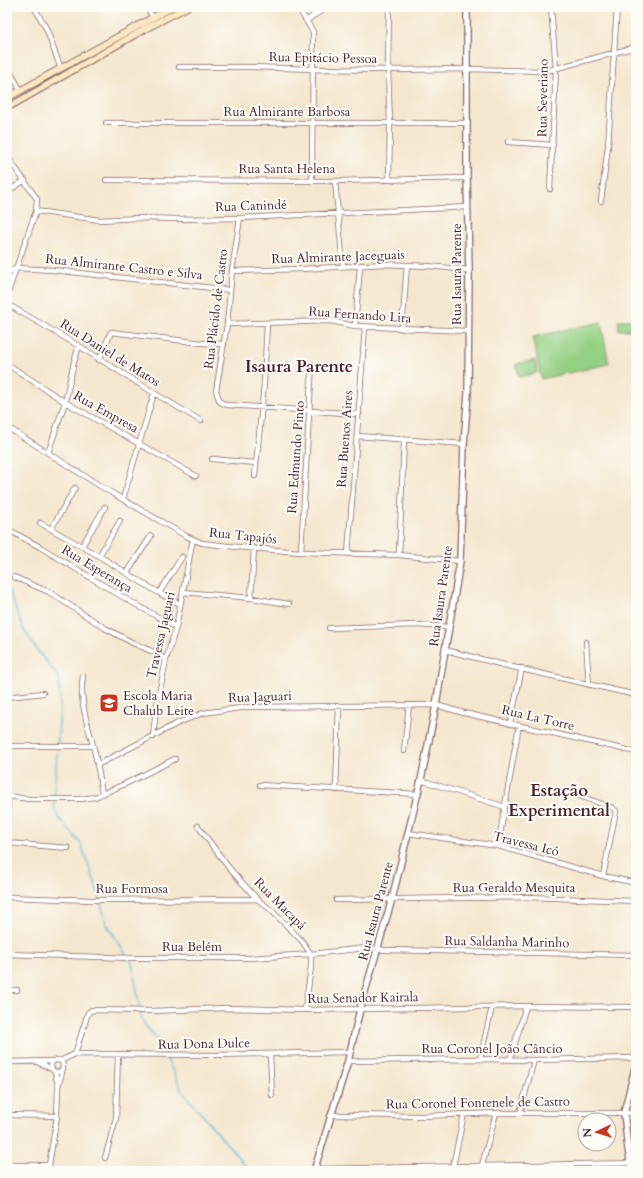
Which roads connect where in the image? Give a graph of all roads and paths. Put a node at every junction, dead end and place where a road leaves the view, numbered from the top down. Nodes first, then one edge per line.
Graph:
1 (34, 7) edge
2 (146, 7) edge
3 (172, 7) edge
4 (187, 7) edge
5 (298, 7) edge
6 (327, 7) edge
7 (389, 7) edge
8 (468, 7) edge
9 (551, 7) edge
10 (617, 7) edge
11 (153, 17) junction
12 (307, 20) junction
13 (636, 47) edge
14 (614, 53) junction
15 (7, 66) edge
16 (179, 67) dead end
17 (61, 69) junction
18 (314, 69) junction
19 (467, 69) junction
20 (556, 69) junction
21 (388, 70) junction
22 (21, 91) junction
23 (7, 98) edge
24 (7, 108) edge
25 (106, 123) dead end
26 (390, 123) junction
27 (467, 123) junction
28 (312, 124) junction
29 (508, 142) dead end
30 (553, 144) junction
31 (7, 156) edge
32 (467, 178) junction
33 (25, 180) junction
34 (106, 180) dead end
35 (335, 180) junction
36 (389, 180) junction
37 (312, 181) junction
38 (550, 189) dead end
39 (7, 192) edge
40 (601, 201) dead end
41 (468, 207) junction
42 (36, 211) junction
43 (337, 214) junction
44 (240, 218) junction
45 (407, 265) junction
46 (343, 266) junction
47 (360, 267) junction
48 (16, 268) junction
49 (469, 270) junction
50 (232, 271) junction
51 (7, 273) edge
52 (230, 290) junction
53 (7, 295) edge
54 (7, 304) edge
55 (267, 323) junction
56 (227, 324) junction
57 (355, 326) junction
58 (365, 327) junction
59 (402, 329) junction
60 (468, 331) junction
61 (224, 344) junction
62 (79, 346) junction
63 (99, 360) junction
64 (7, 364) edge
65 (312, 364) dead end
66 (154, 393) junction
67 (65, 402) junction
68 (262, 407) junction
69 (310, 411) junction
70 (359, 414) junction
71 (201, 421) dead end
72 (7, 427) edge
73 (357, 436) junction
74 (404, 440) junction
75 (139, 443) junction
76 (464, 444) junction
77 (48, 453) junction
78 (212, 460) dead end
79 (256, 463) junction
80 (196, 476) dead end
81 (255, 476) dead end
82 (76, 488) dead end
83 (123, 499) junction
84 (105, 507) dead end
85 (120, 521) dead end
86 (40, 524) dead end
87 (7, 529) edge
88 (51, 529) junction
89 (151, 536) dead end
90 (193, 539) junction
91 (82, 546) junction
92 (254, 548) junction
93 (301, 552) junction
94 (348, 554) junction
95 (399, 555) junction
96 (99, 556) junction
97 (182, 557) dead end
98 (460, 561) junction
99 (127, 573) junction
100 (14, 577) dead end
101 (183, 592) junction
102 (158, 593) junction
103 (250, 598) junction
104 (180, 604) junction
105 (289, 604) dead end
106 (176, 627) junction
107 (449, 627) junction
108 (329, 628) dead end
109 (586, 642) dead end
110 (445, 650) junction
111 (166, 660) junction
112 (522, 668) junction
113 (83, 676) dead end
114 (589, 685) junction
115 (43, 693) dead end
116 (636, 695) edge
117 (7, 696) edge
118 (408, 705) junction
119 (436, 705) junction
120 (339, 706) junction
121 (510, 724) junction
122 (519, 725) junction
123 (153, 737) junction
124 (7, 746) edge
125 (93, 746) junction
126 (404, 751) dead end
127 (636, 752) edge
128 (175, 759) dead end
129 (97, 764) junction
130 (421, 780) junction
131 (260, 784) dead end
132 (336, 790) junction
133 (102, 794) junction
134 (417, 794) junction
135 (577, 795) dead end
136 (7, 796) edge
137 (505, 808) junction
138 (198, 826) dead end
139 (7, 830) edge
140 (408, 834) junction
141 (7, 843) edge
142 (498, 846) junction
143 (68, 848) dead end
144 (603, 876) junction
145 (636, 882) edge
146 (7, 898) edge
147 (257, 899) junction
148 (392, 899) junction
149 (336, 900) dead end
150 (636, 901) edge
151 (7, 944) edge
152 (377, 950) junction
153 (7, 954) edge
154 (310, 954) junction
155 (636, 955) edge
156 (7, 990) edge
157 (17, 990) dead end
158 (526, 1006) junction
159 (492, 1007) junction
160 (636, 1007) edge
161 (360, 1009) junction
162 (305, 1010) junction
163 (350, 1052) junction
164 (75, 1054) junction
165 (118, 1054) junction
166 (270, 1054) junction
167 (636, 1058) edge
168 (480, 1059) junction
169 (348, 1060) junction
170 (510, 1060) junction
171 (534, 1060) junction
172 (54, 1061) junction
173 (60, 1061) junction
174 (7, 1062) edge
175 (37, 1062) junction
176 (636, 1064) edge
177 (63, 1069) junction
178 (54, 1070) junction
179 (58, 1087) junction
180 (272, 1095) dead end
181 (496, 1113) junction
182 (520, 1113) junction
183 (624, 1113) junction
184 (636, 1113) edge
185 (464, 1114) junction
186 (7, 1115) edge
187 (331, 1115) junction
188 (57, 1116) junction
189 (105, 1158) dead end
190 (633, 1163) edge
191 (7, 1165) edge
192 (49, 1165) junction
193 (482, 1165) junction
194 (452, 1169) edge
195 (314, 1170) edge
196 (48, 1171) edge
197 (482, 1171) edge
198 (632, 1171) edge

1 - 17 street
2 - 11 street
3 - 11 main road
4 - 24 main road
5 - 12 street
6 - 12 street
7 - 21 street
8 - 19 street, Rua Isaura Parente
9 - 20 street, Rua Severiano
10 - 14 street
11 - 17 main road
12 - 18 street
13 - 14 street, Rua Epitácio Pessoa
14 - 20 street, Rua Epitácio Pessoa
14 - 40 street
15 - 22 street
16 - 18 street, Rua Epitácio Pessoa
17 - 22 main road
18 - 21 street, Rua Epitácio Pessoa
18 - 28 street
19 - 20 street, Rua Epitácio Pessoa
19 - 21 street, Rua Epitácio Pessoa
19 - 27 street, Rua Isaura Parente
20 - 30 street, Rua Severiano
21 - 26 street
22 - 23 main road
25 - 28 street, Rua Almirante Barbosa
26 - 27 street, Rua Almirante Barbosa
26 - 28 street, Rua Almirante Barbosa
26 - 36 street
27 - 32 street, Rua Isaura Parente
28 - 37 street
29 - 30 street
30 - 38 street, Rua Severiano
31 - 33 street
32 - 36 street, Rua Santa Helena
32 - 41 street, Rua Isaura Parente
33 - 39 street
33 - 42 street
34 - 37 street, Rua Santa Helena
35 - 36 street, Rua Santa Helena
35 - 37 street, Rua Santa Helena
35 - 43 street
41 - 43 street, Rua Canindé
41 - 49 street, Rua Isaura Parente
42 - 44 street, Rua Canindé
42 - 48 street
43 - 44 street, Rua Canindé
43 - 46 street
44 - 50 street, Rua Plácido de Castro
45 - 47 street, Rua Almirante Jaceguais
45 - 49 street, Rua Almirante Jaceguais
45 - 59 street
46 - 47 street, Rua Almirante Jaceguais
46 - 50 street, Rua Almirante Jaceguais
47 - 57 street
48 - 51 street
48 - 52 street, Rua Almirante Castro e Silva
48 - 53 street
49 - 60 street, Rua Isaura Parente
50 - 52 street, Rua Plácido de Castro
52 - 56 street, Rua Plácido de Castro
54 - 62 street, Rua Daniel de Matos
55 - 56 street, Rua Fernando Lira
55 - 57 street, Rua Fernando Lira
55 - 68 street
56 - 61 street, Rua Plácido de Castro
57 - 58 street, Rua Fernando Lira
58 - 59 street, Rua Fernando Lira
58 - 70 street, Rua Buenos Aires
59 - 60 street, Rua Fernando Lira
60 - 76 street, Rua Isaura Parente
61 - 63 street
61 - 68 street, Rua Plácido de Castro
62 - 63 street, Rua Daniel de Matos
62 - 67 street
63 - 66 street, Rua Daniel de Matos
64 - 67 street, Rua Empresa
65 - 69 street, Rua Edmundo Pinto
66 - 71 street, Rua Daniel de Matos
66 - 75 street
67 - 75 street, Rua Empresa
67 - 77 street
68 - 69 street
68 - 79 street
69 - 70 street
69 - 93 street, Rua Edmundo Pinto
70 - 73 street, Rua Buenos Aires
72 - 77 street, Rua Tapajós
73 - 74 street
73 - 94 street, Rua Buenos Aires
74 - 76 street
74 - 95 street
75 - 80 street, Rua Empresa
75 - 83 street
76 - 98 street, Rua Isaura Parente
77 - 83 street, Rua Tapajós
78 - 79 street
79 - 81 street
82 - 88 street
83 - 90 street, Rua Tapajós
84 - 91 street
85 - 96 street
86 - 88 street
87 - 106 street, Rua Esperança
88 - 91 street
89 - 99 street
90 - 92 street, Rua Tapajós
90 - 101 street, Travessa Jaguari
91 - 96 street
92 - 93 street, Rua Tapajós
92 - 103 street
93 - 94 street, Rua Tapajós
94 - 95 street, Rua Tapajós
95 - 98 street, Rua Tapajós
96 - 99 street
97 - 102 street
98 - 107 street, Rua Isaura Parente
99 - 102 street
100 - 111 street
101 - 103 street
101 - 104 street, Travessa Jaguari
102 - 104 street
103 - 105 street
104 - 106 street, Travessa Jaguari
106 - 111 street, Travessa Jaguari
107 - 108 street
107 - 110 street, Rua Isaura Parente
109 - 114 street
110 - 112 street
110 - 119 street, Rua Isaura Parente
111 - 123 street, Travessa Jaguari
112 - 114 street
112 - 121 street
113 - 125 street
114 - 116 street
115 - 117 street
118 - 119 street, Rua Jaguari
118 - 120 street, Rua Jaguari
118 - 126 street
119 - 121 street, Rua La Torre
119 - 130 street, Rua Isaura Parente
120 - 123 street, Rua Jaguari
120 - 132 street
121 - 122 street, Rua La Torre
122 - 127 street, Rua La Torre
122 - 137 street
123 - 129 street, Rua Jaguari
124 - 125 street
125 - 129 street
128 - 133 street
129 - 133 street
130 - 134 street, Rua Isaura Parente
130 - 137 street
131 - 132 street
132 - 134 street
133 - 136 street
134 - 140 street, Rua Isaura Parente
135 - 144 street
136 - 139 street
137 - 142 street
138 - 147 street, Rua Macapá
140 - 142 street, Travessa Icó
140 - 148 street, Rua Isaura Parente
141 - 143 street
142 - 144 street, Travessa Icó
144 - 145 street, Travessa Icó
146 - 147 street, Rua Formosa
147 - 154 street, Rua Macapá
148 - 149 street, Rua Geraldo Mesquita
148 - 150 street, Rua Geraldo Mesquita
148 - 152 street, Rua Isaura Parente
151 - 153 street
152 - 154 street, Rua Belém
152 - 155 street, Rua Saldanha Marinho
152 - 161 street, Rua Isaura Parente
153 - 154 street, Rua Belém
154 - 162 street
156 - 157 street
158 - 159 street, Rua Senador Kairala
158 - 160 street, Rua Senador Kairala
158 - 170 street
159 - 161 street, Rua Senador Kairala
159 - 168 street
161 - 162 street, Rua Senador Kairala
161 - 163 street, Rua Isaura Parente
162 - 164 street, Rua Senador Kairala
163 - 166 street, Rua Dona Dulce
163 - 169 street, Rua Isaura Parente
164 - 165 street, Rua Dona Dulce
164 - 173 street, Rua Dona Dulce
165 - 166 street, Rua Dona Dulce
165 - 189 street
166 - 180 street
167 - 171 street, Rua Coronel João Câncio
168 - 169 street, Rua Coronel João Câncio
168 - 170 street, Rua Coronel João Câncio
169 - 187 street, Rua Isaura Parente
170 - 171 street, Rua Coronel João Câncio
171 - 182 street
172 - 173 street
172 - 175 street
172 - 178 street
173 - 177 street
174 - 175 street
175 - 178 street
176 - 183 street
177 - 178 street
177 - 179 street
178 - 179 street
179 - 188 street
181 - 182 street, Rua Coronel Fontenele de Castro
181 - 185 street, Rua Coronel Fontenele de Castro
181 - 193 street
182 - 183 street, Rua Coronel Fontenele de Castro
183 - 184 street, Rua Coronel Fontenele de Castro
183 - 190 street
185 - 187 street, Rua Coronel Fontenele de Castro
185 - 194 street
186 - 188 street
187 - 195 street, Rua Isaura Parente
188 - 192 street
190 - 193 street
190 - 198 street
191 - 192 street
192 - 196 street
193 - 194 street
193 - 197 street
194 - 195 street

